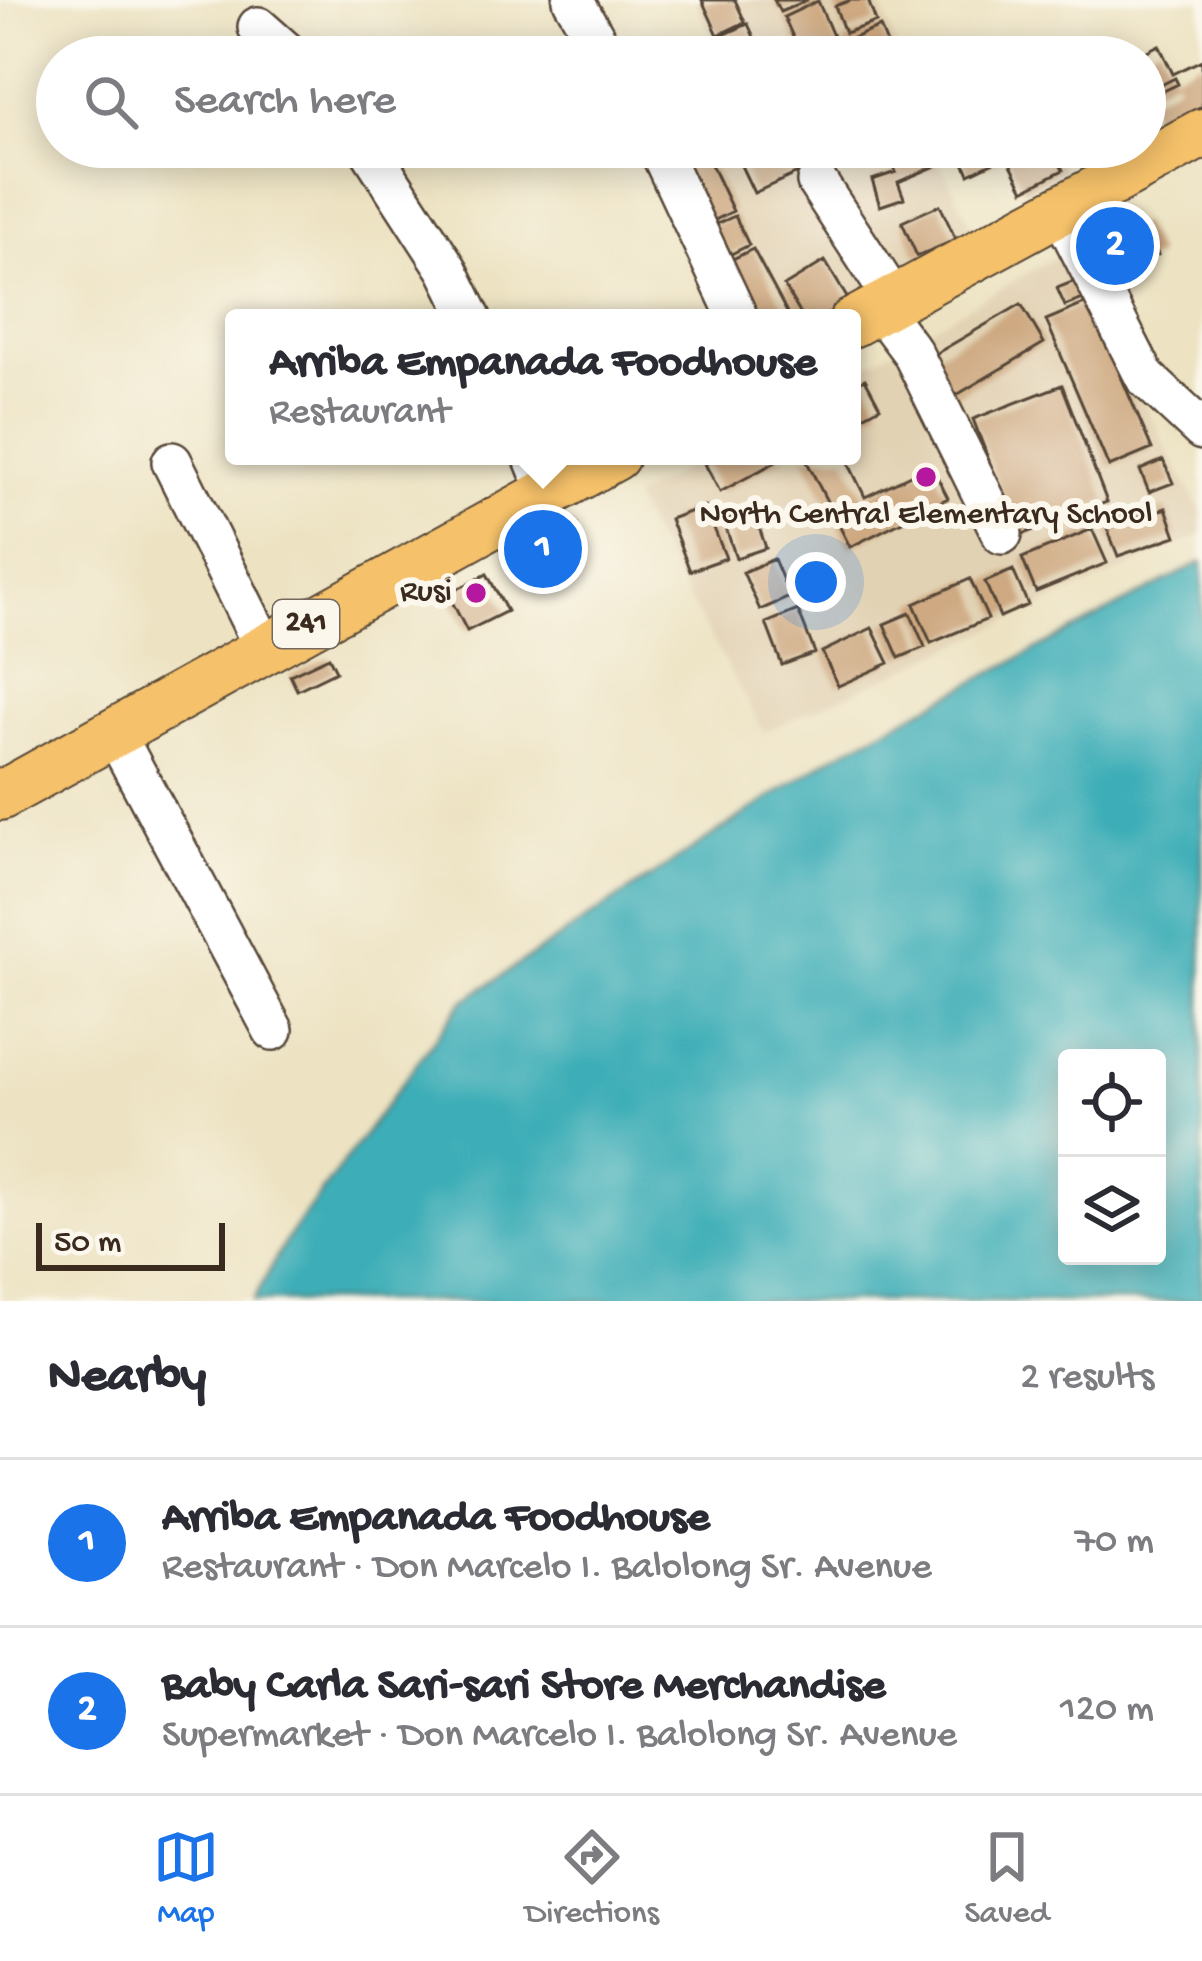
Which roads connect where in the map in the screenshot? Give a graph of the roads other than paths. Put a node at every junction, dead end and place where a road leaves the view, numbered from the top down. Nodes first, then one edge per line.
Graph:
1 (573, 0) edge
2 (258, 27) dead end
3 (268, 36) edge
4 (594, 36) edge
5 (1202, 133) edge
6 (1166, 152) edge
7 (382, 168) edge
8 (668, 168) edge
9 (1135, 168) edge
10 (817, 182) dead end
11 (1059, 208) junction
12 (467, 309) edge
13 (734, 309) edge
14 (875, 311) edge
15 (1202, 430) edge
16 (172, 462) dead end
17 (578, 465) edge
18 (541, 474) edge
19 (1002, 534) dead end
20 (264, 647) junction
21 (114, 732) junction
22 (0, 796) edge
23 (272, 1030) dead end

1 - 4 street
2 - 3 street
5 - 6 main road
7 - 12 street
8 - 13 street
9 - 11 main road
10 - 14 street
11 - 14 main road
11 - 15 street
14 - 19 street
16 - 20 street
17 - 18 main road, 241
18 - 20 main road, 241
20 - 21 main road, 241
21 - 22 main road, 241
21 - 23 street

